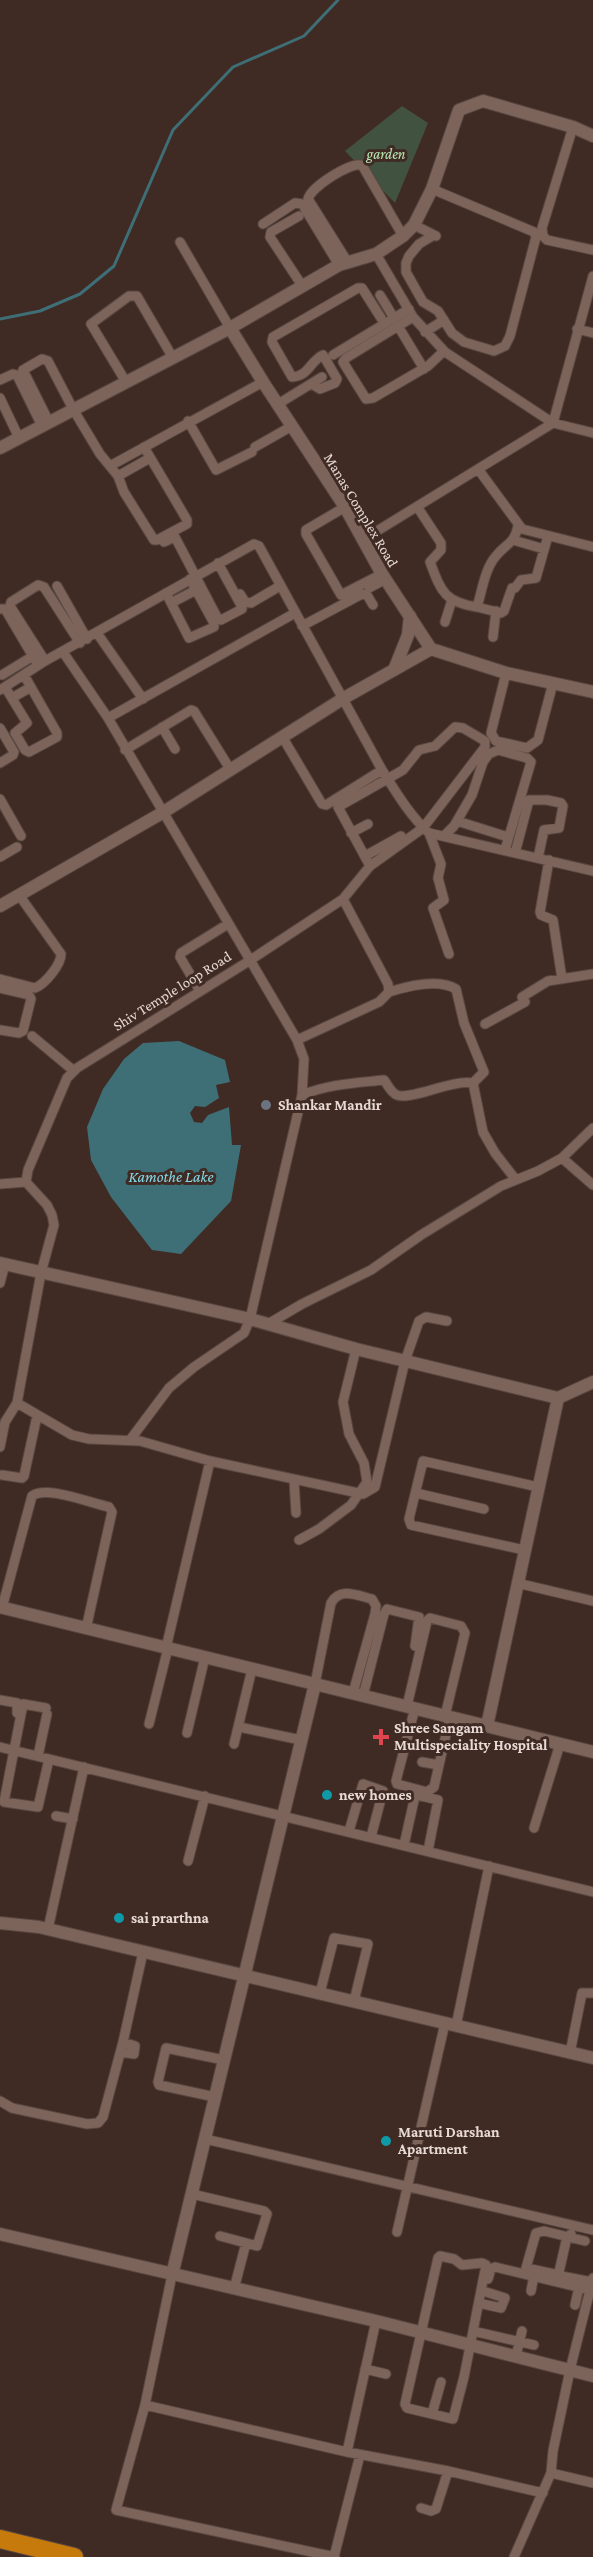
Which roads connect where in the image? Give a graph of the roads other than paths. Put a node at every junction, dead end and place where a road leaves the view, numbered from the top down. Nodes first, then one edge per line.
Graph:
1 (573, 127) junction
2 (593, 136) edge
3 (432, 189) junction
4 (299, 216) dead end
5 (263, 224) dead end
6 (414, 225) junction
7 (403, 236) junction
8 (180, 242) dead end
9 (593, 250) edge
10 (376, 254) junction
11 (343, 263) junction
12 (593, 276) edge
13 (303, 287) junction
14 (380, 296) dead end
15 (411, 313) junction
16 (381, 318) dead end
17 (444, 320) junction
18 (396, 322) junction
19 (230, 328) junction
20 (577, 329) junction
21 (425, 332) junction
22 (593, 333) edge
23 (354, 335) dead end
24 (444, 351) junction
25 (323, 355) junction
26 (333, 355) dead end
27 (173, 358) junction
28 (424, 369) junction
29 (322, 377) dead end
30 (0, 380) edge
31 (126, 382) junction
32 (263, 382) junction
33 (312, 384) junction
34 (0, 398) edge
35 (278, 404) junction
36 (73, 409) junction
37 (0, 412) edge
38 (188, 421) junction
39 (553, 423) junction
40 (45, 424) junction
41 (292, 426) junction
42 (593, 433) edge
43 (17, 439) junction
44 (144, 447) junction
45 (0, 448) edge
46 (150, 458) junction
47 (110, 466) junction
48 (478, 469) junction
49 (118, 476) junction
50 (345, 507) junction
51 (418, 508) junction
52 (425, 518) junction
53 (416, 524) dead end
54 (518, 526) junction
55 (189, 527) dead end
56 (548, 536) junction
57 (364, 539) junction
58 (513, 540) junction
59 (157, 546) dead end
60 (593, 547) edge
61 (544, 549) junction
62 (220, 562) junction
63 (195, 576) junction
64 (384, 576) junction
65 (57, 586) dead end
66 (280, 586) junction
67 (369, 588) dead end
68 (196, 590) junction
69 (166, 593) junction
70 (452, 600) junction
71 (171, 603) junction
72 (373, 605) dead end
73 (477, 607) junction
74 (0, 609) edge
75 (496, 611) junction
76 (295, 613) junction
77 (410, 616) junction
78 (445, 622) dead end
79 (302, 626) junction
80 (97, 633) junction
81 (493, 637) dead end
82 (83, 641) junction
83 (431, 649) junction
84 (63, 652) junction
85 (33, 656) junction
86 (42, 663) junction
87 (394, 670) junction
88 (1, 673) edge
89 (506, 673) junction
90 (24, 675) junction
91 (553, 683) junction
92 (30, 687) junction
93 (3, 688) edge
94 (593, 692) edge
95 (344, 698) junction
96 (12, 699) junction
97 (143, 699) junction
98 (108, 718) junction
99 (162, 727) junction
100 (0, 728) edge
101 (283, 738) junction
102 (175, 749) dead end
103 (125, 750) junction
104 (0, 763) edge
105 (230, 770) junction
106 (385, 774) junction
107 (0, 799) edge
108 (162, 813) junction
109 (457, 821) junction
110 (368, 824) dead end
111 (426, 831) junction
112 (351, 833) junction
113 (21, 836) dead end
114 (401, 836) dead end
115 (444, 836) junction
116 (508, 837) junction
117 (17, 847) dead end
118 (510, 851) junction
119 (365, 856) junction
120 (0, 857) edge
121 (538, 858) junction
122 (549, 860) junction
123 (370, 866) junction
124 (593, 870) edge
125 (20, 895) junction
126 (344, 899) junction
127 (0, 906) edge
128 (228, 924) junction
129 (449, 954) dead end
130 (249, 962) junction
131 (593, 974) edge
132 (0, 979) edge
133 (562, 979) junction
134 (0, 988) edge
135 (200, 991) junction
136 (389, 992) junction
137 (485, 1024) dead end
138 (0, 1030) edge
139 (32, 1036) dead end
140 (297, 1040) junction
141 (74, 1071) junction
142 (472, 1083) junction
143 (302, 1095) junction
144 (593, 1128) edge
145 (562, 1158) junction
146 (516, 1180) junction
147 (26, 1182) junction
148 (0, 1184) edge
149 (593, 1185) edge
150 (2, 1264) edge
151 (41, 1273) junction
152 (0, 1279) edge
153 (250, 1319) junction
154 (447, 1321) dead end
155 (268, 1324) junction
156 (356, 1349) junction
157 (405, 1361) junction
158 (593, 1382) edge
159 (558, 1398) junction
160 (17, 1403) junction
161 (37, 1416) junction
162 (130, 1440) junction
163 (0, 1447) edge
164 (210, 1461) junction
165 (2, 1475) dead end
166 (294, 1480) junction
167 (538, 1487) junction
168 (416, 1493) junction
169 (359, 1494) junction
170 (484, 1509) dead end
171 (296, 1513) dead end
172 (298, 1540) dead end
173 (524, 1550) junction
174 (517, 1582) junction
175 (593, 1601) edge
176 (1, 1608) edge
177 (86, 1629) junction
178 (167, 1648) junction
179 (207, 1658) junction
180 (255, 1669) junction
181 (315, 1684) junction
182 (358, 1695) junction
183 (0, 1700) edge
184 (409, 1707) junction
185 (448, 1716) junction
186 (149, 1724) dead end
187 (487, 1726) junction
188 (244, 1728) junction
189 (189, 1732) dead end
190 (301, 1740) junction
191 (560, 1744) junction
192 (7, 1749) edge
193 (593, 1752) edge
194 (38, 1756) junction
195 (51, 1760) junction
196 (422, 1762) dead end
197 (439, 1766) junction
198 (84, 1767) junction
199 (205, 1796) junction
200 (412, 1797) dead end
201 (40, 1811) dead end
202 (283, 1815) junction
203 (56, 1816) dead end
204 (72, 1819) junction
205 (534, 1828) dead end
206 (349, 1831) junction
207 (371, 1837) junction
208 (402, 1844) junction
209 (428, 1851) junction
210 (188, 1861) dead end
211 (489, 1866) junction
212 (593, 1892) edge
213 (0, 1923) edge
214 (48, 1929) junction
215 (143, 1952) junction
216 (244, 1976) junction
217 (593, 1993) edge
218 (320, 1994) junction
219 (354, 2001) junction
220 (450, 2025) junction
221 (570, 2053) junction
222 (593, 2058) edge
223 (224, 2060) junction
224 (215, 2097) junction
225 (0, 2101) edge
226 (205, 2139) junction
227 (408, 2187) junction
228 (192, 2194) junction
229 (571, 2226) junction
230 (593, 2229) edge
231 (397, 2232) dead end
232 (0, 2234) edge
233 (220, 2236) dead end
234 (567, 2237) junction
235 (585, 2241) dead end
236 (246, 2243) junction
237 (554, 2274) dead end
238 (172, 2275) junction
239 (534, 2277) junction
240 (579, 2287) junction
241 (234, 2289) junction
242 (591, 2289) edge
243 (531, 2291) dead end
244 (486, 2292) junction
245 (483, 2304) junction
246 (575, 2305) dead end
247 (376, 2320) junction
248 (522, 2331) dead end
249 (423, 2332) junction
250 (477, 2332) junction
251 (520, 2342) junction
252 (472, 2345) junction
253 (534, 2345) dead end
254 (516, 2356) junction
255 (366, 2369) junction
256 (570, 2370) junction
257 (386, 2374) dead end
258 (593, 2376) edge
259 (441, 2382) dead end
260 (145, 2405) junction
261 (432, 2414) junction
262 (347, 2452) junction
263 (360, 2455) junction
264 (448, 2471) junction
265 (551, 2473) junction
266 (593, 2483) edge
267 (543, 2493) junction
268 (421, 2508) dead end
269 (0, 2539) edge
270 (74, 2557) edge
271 (334, 2557) edge
272 (514, 2557) edge

1 - 2 street
1 - 3 street
1 - 9 street
3 - 6 street
3 - 17 street
4 - 13 street
5 - 11 street
6 - 7 street
6 - 17 street
7 - 10 street
7 - 11 street
8 - 19 street, Manas Complex Road
10 - 11 street
10 - 15 street
11 - 13 street
12 - 20 street
13 - 19 street
14 - 18 street
15 - 18 street
15 - 21 street
16 - 25 street
17 - 21 street
18 - 26 street
18 - 28 street
18 - 28 street
19 - 27 street
19 - 32 street, Manas Complex Road
20 - 22 street
20 - 39 street
21 - 24 street
23 - 25 street
24 - 28 street
24 - 39 street
25 - 33 street
27 - 31 street
27 - 31 street
29 - 33 street
30 - 40 street
31 - 36 street
32 - 35 street, Manas Complex Road
32 - 38 street
33 - 35 street
34 - 43 street
35 - 41 street, Manas Complex Road
36 - 40 street
36 - 40 street
36 - 47 street
37 - 43 street
38 - 41 street
38 - 44 street
39 - 42 street
39 - 48 street
40 - 43 street
41 - 50 street, Manas Complex Road
43 - 45 street
44 - 46 street
44 - 47 street
46 - 49 street
46 - 49 street
47 - 49 street
48 - 51 street
48 - 54 street
50 - 57 street, Manas Complex Road
50 - 64 street
51 - 52 street
51 - 57 street
52 - 53 street
52 - 70 street
54 - 56 street
54 - 58 street
55 - 63 street
56 - 60 street
56 - 61 street
57 - 64 street, Manas Complex Road
58 - 61 street
58 - 73 street
59 - 63 street
61 - 75 street
62 - 63 street
62 - 63 street
62 - 66 street
62 - 66 street
63 - 68 street
63 - 69 street
64 - 67 street
64 - 77 street, Manas Complex Road
65 - 82 street
66 - 76 street
68 - 71 street
68 - 71 street
69 - 71 street
69 - 80 street
70 - 73 street
70 - 78 street
72 - 79 street
73 - 75 street
74 - 85 street
75 - 81 street
76 - 79 street
76 - 97 street
77 - 83 street, Manas Complex Road
77 - 87 street
79 - 95 street
80 - 82 street
80 - 97 street
82 - 84 street
82 - 86 street
83 - 87 street
83 - 89 street
84 - 86 street
84 - 98 street
85 - 86 street
85 - 88 street
86 - 90 street
87 - 95 street
88 - 93 street
89 - 91 street
89 - 91 street
90 - 92 street
90 - 93 street
91 - 94 street
92 - 96 street
92 - 96 street
93 - 96 street
95 - 101 street
95 - 106 street
97 - 98 street
98 - 103 street
99 - 102 street
99 - 103 street
99 - 105 street
100 - 104 street
101 - 105 street
101 - 106 street
103 - 108 street
105 - 108 street
106 - 111 street
106 - 111 street
106 - 112 street
107 - 113 street
108 - 125 street
108 - 128 street
109 - 115 street
109 - 116 street
109 - 116 street
110 - 112 street
111 - 115 street
111 - 123 street
111 - 129 street
112 - 119 street
114 - 119 street
115 - 118 street
116 - 118 street
117 - 120 street
118 - 121 street
118 - 121 street
119 - 123 street
121 - 122 street
122 - 124 street
122 - 133 street
123 - 126 street
125 - 127 street
125 - 132 street
126 - 130 street
126 - 136 street
128 - 130 street
128 - 135 street
130 - 135 street, Shiv Temple loop Road
130 - 140 street, Shiv Temple loop Road
131 - 133 street
133 - 137 street
134 - 138 street
135 - 141 street, Shiv Temple loop Road
136 - 140 street
136 - 142 street
139 - 141 street
140 - 143 street, Shiv Temple loop Road
141 - 147 street, Shiv Temple loop Road
142 - 143 street
142 - 146 street
143 - 153 street, Shiv Temple loop Road
144 - 145 street
145 - 146 street
145 - 149 street
146 - 155 street
147 - 148 street
147 - 151 street
150 - 151 street
150 - 152 street
151 - 153 street
151 - 160 street
153 - 155 street
153 - 162 street
154 - 157 street
155 - 156 street
156 - 157 street
156 - 169 street
157 - 159 street
157 - 169 street
158 - 159 street
159 - 167 street
160 - 161 street
160 - 163 street
161 - 162 street
161 - 165 street
162 - 164 street
164 - 166 street
164 - 178 street
166 - 169 street
166 - 171 street
167 - 168 street
167 - 173 street
168 - 170 street
168 - 173 street
169 - 172 street
173 - 174 street
174 - 175 street
174 - 187 street
176 - 177 street
176 - 177 street
177 - 178 street
178 - 179 street
178 - 186 street
179 - 180 street
179 - 189 street
180 - 181 street
180 - 188 street
180 - 188 street
181 - 182 street
181 - 182 street
181 - 190 street
182 - 184 street
182 - 184 street
183 - 192 street
184 - 185 street
184 - 185 street
184 - 197 street
185 - 187 street
185 - 197 street
187 - 191 street
188 - 190 street
190 - 202 street
191 - 193 street
191 - 205 street
192 - 194 street
192 - 194 street
192 - 195 street
194 - 195 street
195 - 198 street
195 - 201 street
196 - 197 street
198 - 199 street
198 - 204 street
199 - 202 street
199 - 210 street
200 - 208 street
202 - 206 street
202 - 216 street
203 - 204 street
204 - 214 street
206 - 207 street
206 - 207 street
207 - 208 street
208 - 209 street
208 - 209 street
209 - 211 street
211 - 212 street
211 - 220 street
213 - 214 street
214 - 215 street
215 - 216 street
215 - 225 street
216 - 218 street
216 - 223 street
217 - 221 street
218 - 219 street
218 - 219 street
219 - 220 street
220 - 221 street
220 - 227 street
221 - 222 street
223 - 224 street
223 - 224 street
224 - 226 street
226 - 227 street
226 - 228 street
227 - 229 street
227 - 231 street
228 - 236 street
228 - 238 street
229 - 230 street
229 - 234 street
232 - 238 street
233 - 236 street
234 - 235 street
234 - 237 street
234 - 242 street
236 - 241 street
238 - 241 street
238 - 260 street
239 - 240 street
239 - 243 street
239 - 244 street
240 - 242 street
240 - 246 street
241 - 247 street
242 - 256 street
244 - 245 street
244 - 245 street
245 - 250 street
247 - 249 street
247 - 255 street
248 - 251 street
249 - 252 street
249 - 252 street
249 - 261 street
250 - 251 street
250 - 252 street
251 - 253 street
251 - 254 street
252 - 254 street
252 - 261 street
254 - 256 street
255 - 257 street
255 - 262 street
256 - 258 street
256 - 265 street
259 - 261 street
260 - 262 street
260 - 271 street
262 - 263 street
263 - 264 street
263 - 271 street
264 - 267 street
264 - 268 street
265 - 266 street
265 - 267 street
267 - 272 street
269 - 270 highway

